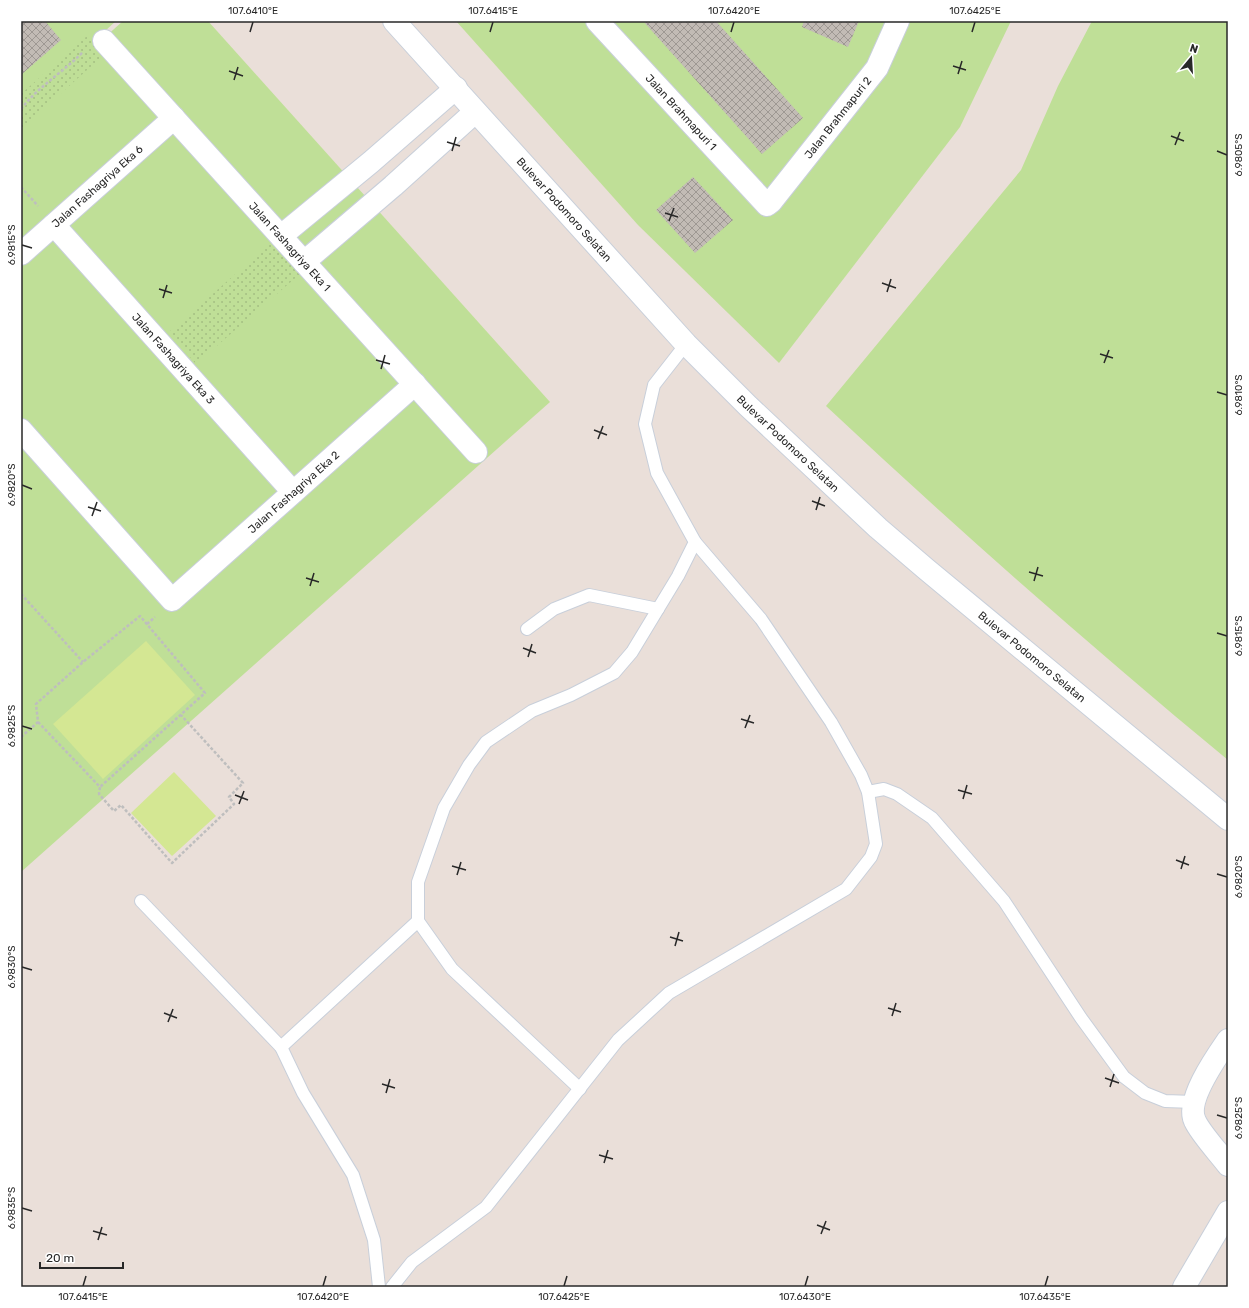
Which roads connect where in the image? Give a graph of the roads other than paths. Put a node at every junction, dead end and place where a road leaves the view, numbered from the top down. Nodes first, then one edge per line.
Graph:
1 (394, 21) edge
2 (597, 21) edge
3 (898, 21) edge
4 (104, 41) road end
5 (456, 88) junction
6 (475, 112) junction
7 (174, 118) junction
8 (765, 204) joint
9 (54, 225) junction
10 (281, 236) junction
11 (21, 254) edge
12 (304, 262) junction
13 (686, 344) junction
14 (415, 384) junction
15 (21, 430) edge
16 (476, 452) dead end
17 (293, 492) junction
18 (696, 542) junction
19 (658, 609) junction
20 (527, 629) dead end
21 (868, 792) junction
22 (1228, 819) edge
23 (141, 901) dead end
24 (418, 921) junction
25 (1228, 1040) edge
26 (281, 1047) junction
27 (580, 1089) junction
28 (1194, 1102) junction
29 (1228, 1165) edge
30 (1228, 1212) edge
31 (380, 1287) edge
32 (392, 1287) edge
33 (1184, 1287) edge

1 - 5 street, Bulevar Podomoro Selatan
2 - 8 street, Jalan Brahmapuri 1
3 - 8 street, Jalan Brahmapuri 2
4 - 7 street, Jalan Fashagriya Eka 1
5 - 6 street, Bulevar Podomoro Selatan
5 - 10 street
6 - 12 street
6 - 13 street, Bulevar Podomoro Selatan
7 - 9 street, Jalan Fashagriya Eka 6
7 - 10 street, Jalan Fashagriya Eka 1
9 - 11 street, Jalan Fashagriya Eka 6
9 - 17 street, Jalan Fashagriya Eka 3
10 - 12 street, Jalan Fashagriya Eka 1
12 - 14 street, Jalan Fashagriya Eka 1
13 - 18 lane
13 - 22 street, Bulevar Podomoro Selatan
14 - 16 street, Jalan Fashagriya Eka 1
14 - 17 street, Jalan Fashagriya Eka 2
15 - 17 street, Jalan Fashagriya Eka 2
18 - 19 lane
18 - 21 lane
19 - 20 lane
19 - 24 lane
21 - 27 lane
21 - 28 lane
23 - 26 lane
24 - 26 lane
24 - 27 lane
25 - 28 street
26 - 31 lane
27 - 32 lane
28 - 29 street
30 - 33 street

